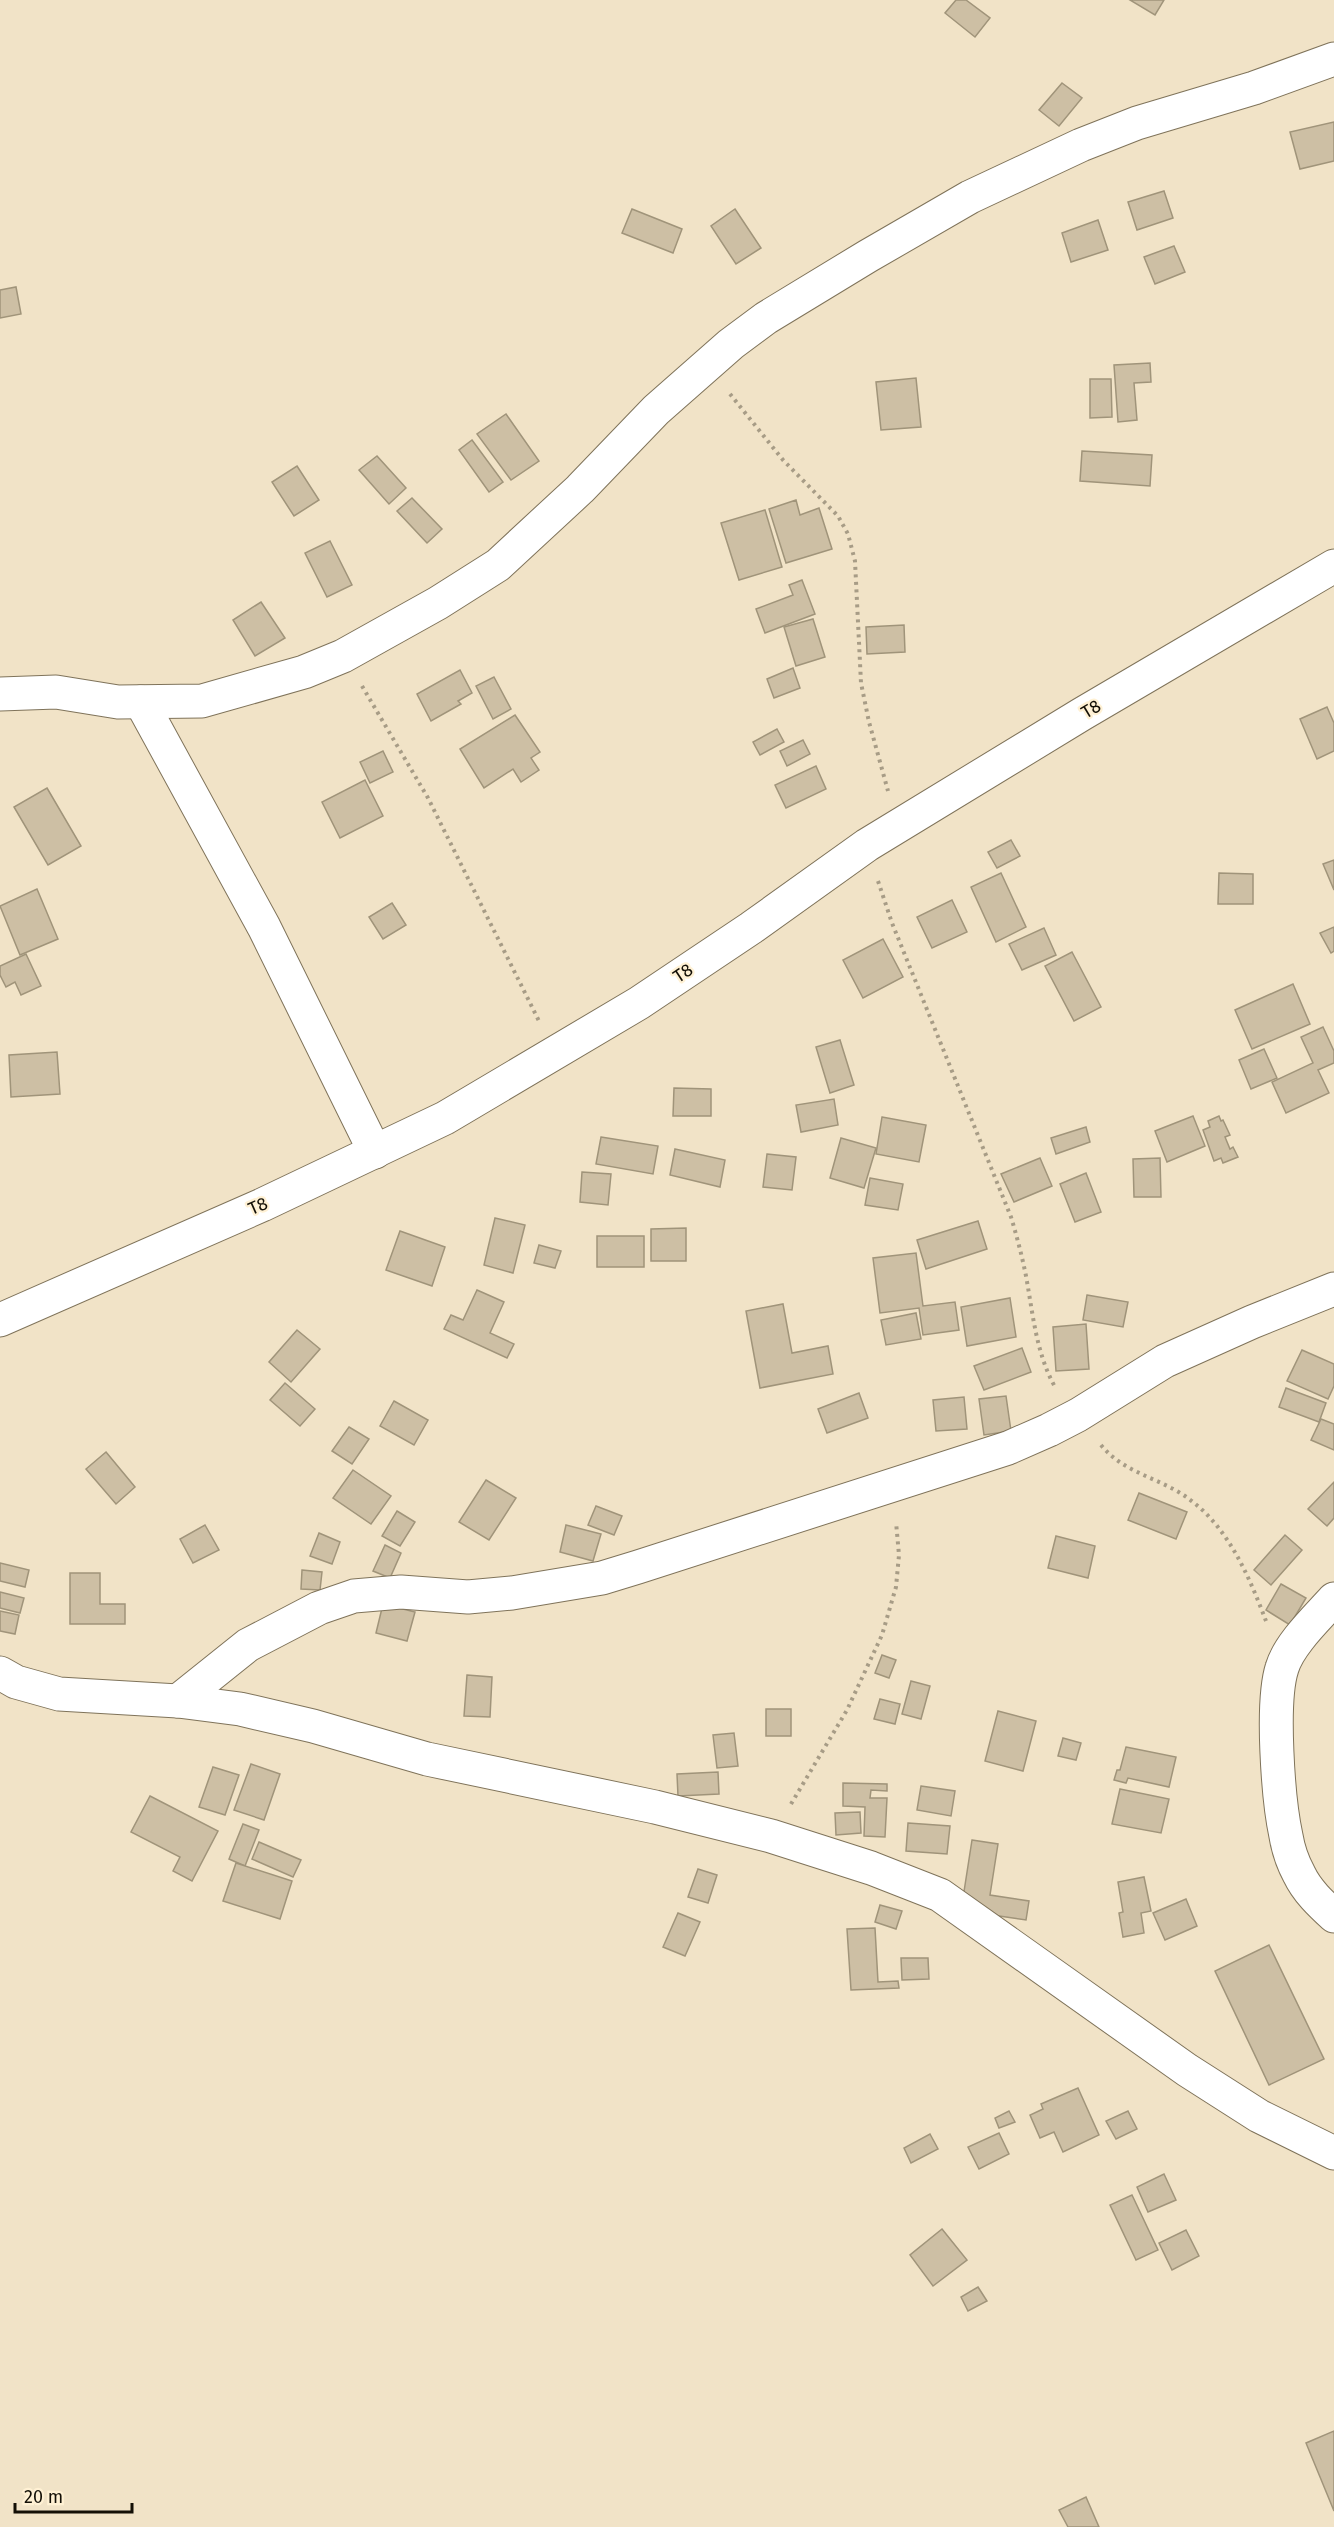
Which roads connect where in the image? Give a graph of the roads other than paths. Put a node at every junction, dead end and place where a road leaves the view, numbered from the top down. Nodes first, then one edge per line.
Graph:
1 (1334, 59) edge
2 (1334, 566) edge
3 (0, 694) edge
4 (141, 702) junction
5 (375, 1152) junction
6 (1334, 1289) edge
7 (0, 1320) edge
8 (1334, 1599) edge
9 (0, 1673) edge
10 (178, 1701) junction
11 (1334, 1916) edge
12 (1334, 2152) edge

1 - 4 street
2 - 5 street, T8
3 - 4 street
4 - 5 street
5 - 7 street, T8
6 - 10 street
8 - 11 street
9 - 10 street
10 - 12 street

